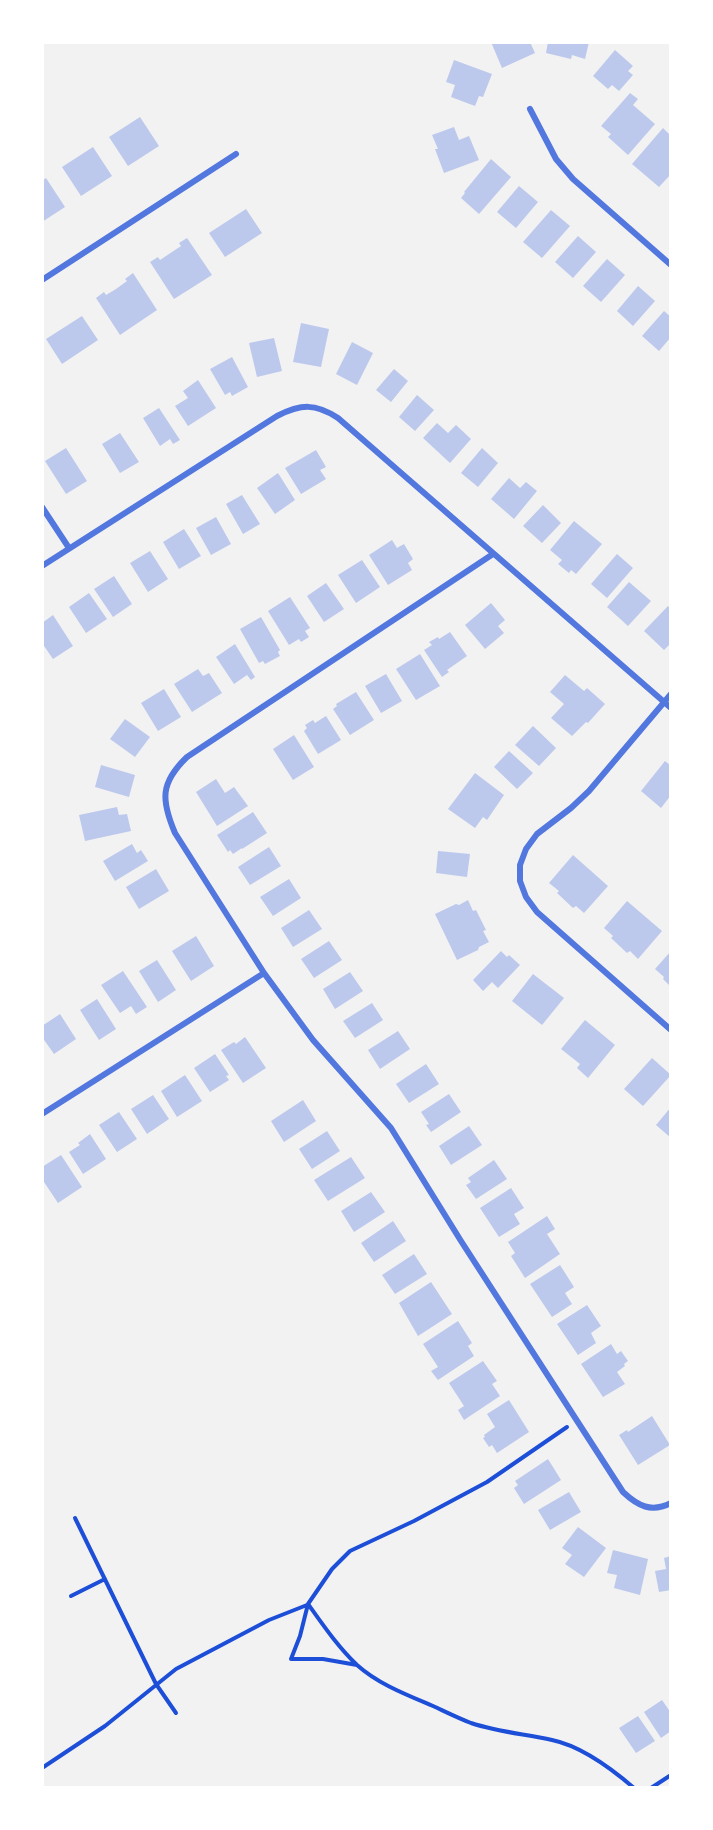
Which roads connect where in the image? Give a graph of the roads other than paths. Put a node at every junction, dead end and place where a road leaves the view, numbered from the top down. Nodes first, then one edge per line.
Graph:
1 (530, 109) dead end
2 (236, 154) dead end
3 (671, 265) edge
4 (42, 280) edge
5 (42, 507) edge
6 (69, 548) junction
7 (493, 554) junction
8 (42, 566) edge
9 (671, 694) edge
10 (664, 702) junction
11 (671, 708) edge
12 (264, 974) junction
13 (671, 1030) edge
14 (42, 1104) edge
15 (44, 1113) edge
16 (671, 1503) edge

1 - 3 street
2 - 4 street
5 - 6 street
6 - 7 street
6 - 8 street
7 - 10 street
7 - 12 street
9 - 10 street
10 - 11 street
10 - 13 street
12 - 15 street
12 - 16 street
14 - 15 street

